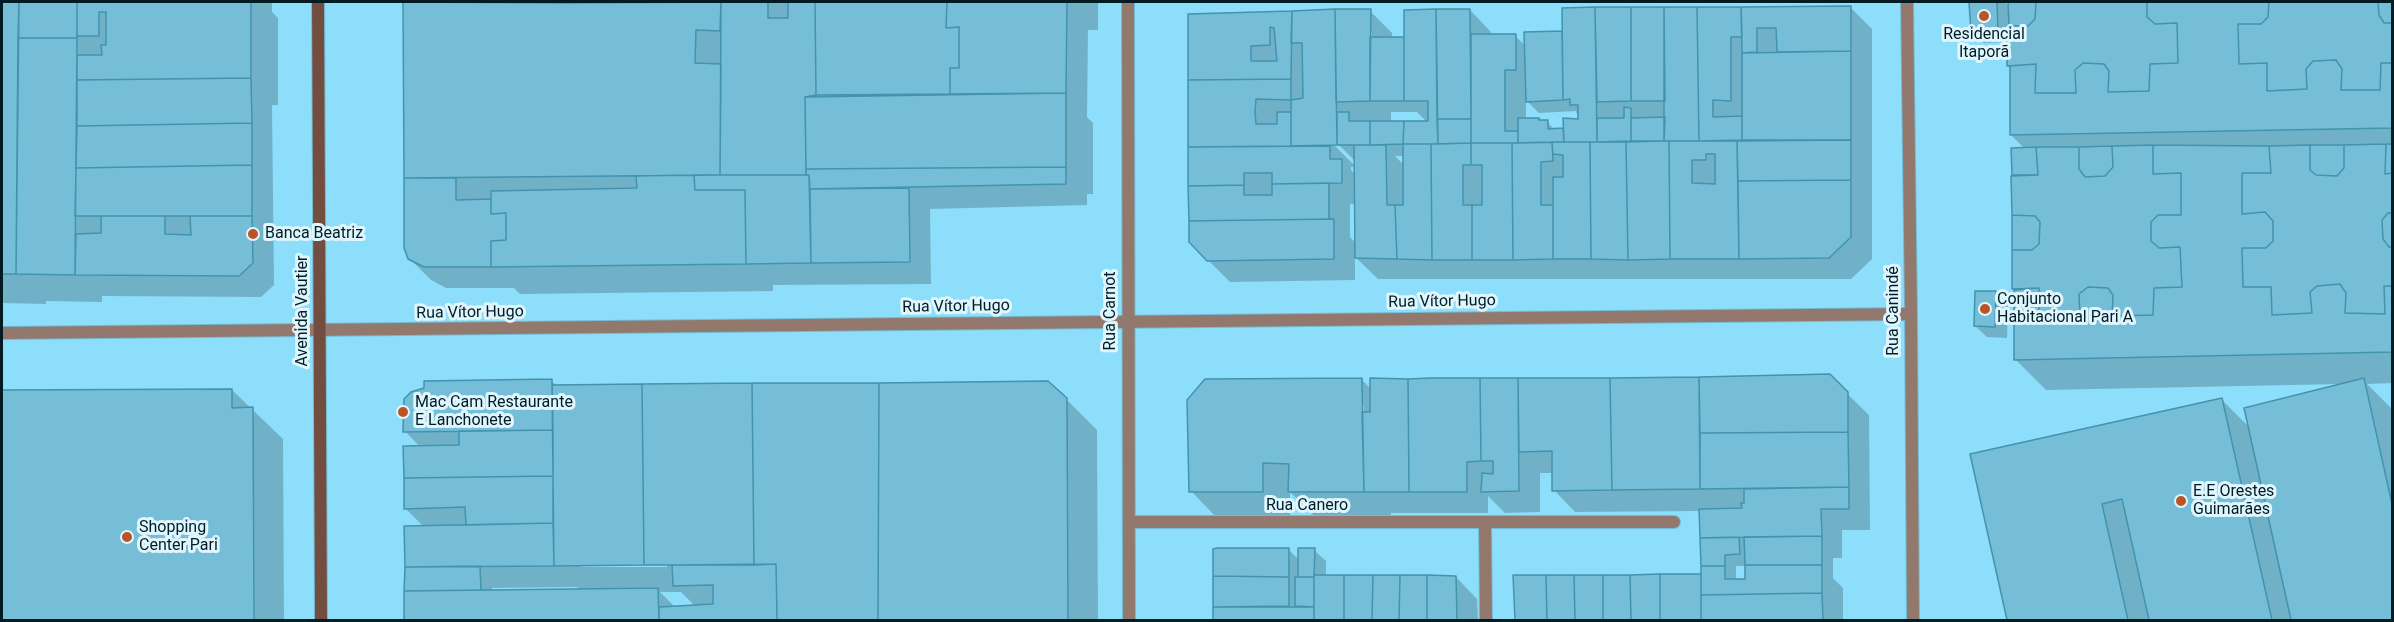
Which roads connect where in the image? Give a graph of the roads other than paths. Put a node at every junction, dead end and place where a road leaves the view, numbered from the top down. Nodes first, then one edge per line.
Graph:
1 (318, 2) edge
2 (1128, 2) edge
3 (1907, 2) edge
4 (1911, 314) junction
5 (1128, 322) junction
6 (320, 331) junction
7 (2, 333) edge
8 (1129, 522) junction
9 (1485, 522) junction
10 (1674, 522) dead end
11 (321, 621) edge
12 (1129, 621) edge
13 (1486, 621) edge
14 (1913, 621) edge

1 - 6 main road, Avenida Vautier
2 - 5 street, Rua Carnot
3 - 4 street, Rua Canindé
4 - 5 street, Rua Vítor Hugo
4 - 14 street, Rua Canindé
5 - 6 street, Rua Vítor Hugo
5 - 8 street, Rua Carnot
6 - 7 street, Rua Vítor Hugo
6 - 11 main road, Avenida Vautier
8 - 9 street, Rua Canero
8 - 12 street, Rua Carnot
9 - 10 street, Rua Canero
9 - 13 street

